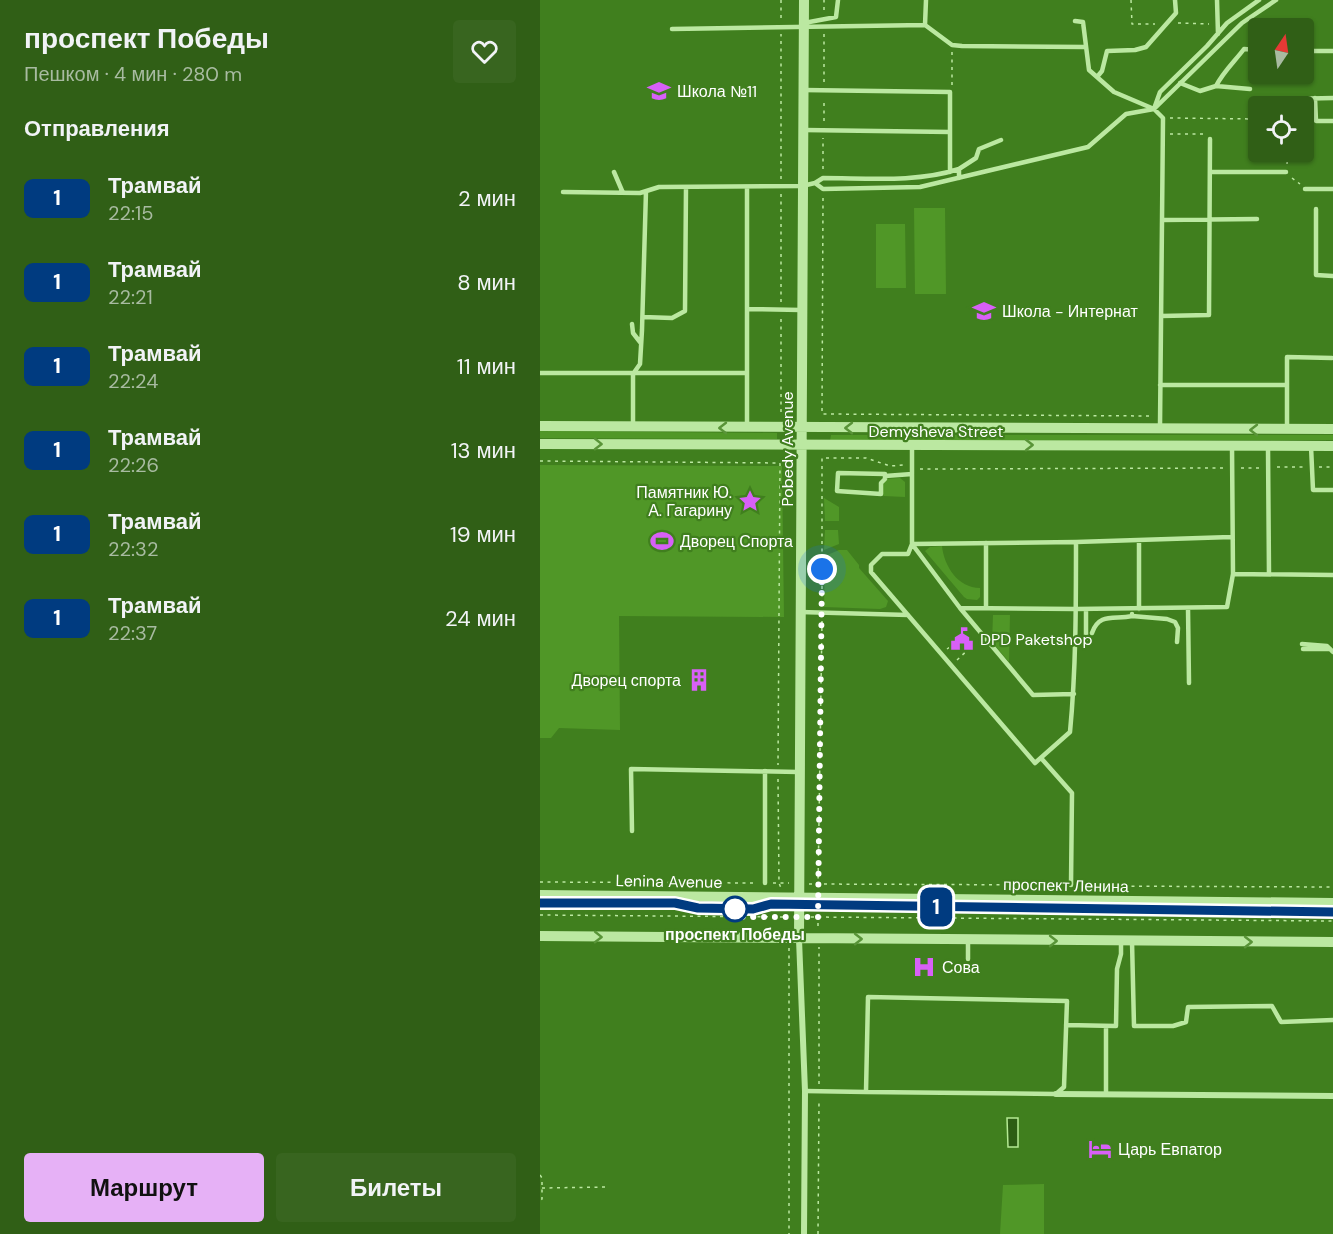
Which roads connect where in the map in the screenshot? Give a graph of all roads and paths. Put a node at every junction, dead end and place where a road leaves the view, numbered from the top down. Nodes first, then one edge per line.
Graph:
1 (782, 0) edge
2 (804, 0) edge
3 (824, 0) edge
4 (838, 0) edge
5 (926, 0) edge
6 (1175, 0) edge
7 (1217, 0) edge
8 (1259, 0) edge
9 (1276, 0) edge
10 (824, 20) junction
11 (1075, 21) dead end
12 (804, 25) junction
13 (926, 25) junction
14 (824, 27) junction
15 (782, 28) junction
16 (672, 29) dead end
17 (1218, 34) junction
18 (952, 45) junction
19 (1085, 47) junction
20 (1248, 49) edge
21 (1314, 51) edge
22 (1333, 51) edge
23 (1097, 77) junction
24 (1180, 83) junction
25 (1216, 86) junction
26 (1250, 89) dead end
27 (803, 90) junction
28 (824, 90) junction
29 (950, 92) junction
30 (1315, 98) joint
31 (1333, 98) edge
32 (1154, 109) junction
33 (1163, 118) junction
34 (1248, 119) edge
35 (1333, 121) edge
36 (803, 130) junction
37 (824, 130) junction
38 (950, 132) junction
39 (1163, 134) junction
40 (1210, 139) joint
41 (1001, 140) dead end
42 (1287, 162) edge
43 (959, 169) junction
44 (614, 172) dead end
45 (950, 172) junction
46 (1209, 172) junction
47 (1286, 172) junction
48 (823, 178) junction
49 (959, 178) junction
50 (815, 183) junction
51 (781, 186) junction
52 (802, 186) junction
53 (686, 187) junction
54 (747, 187) junction
55 (823, 189) junction
56 (1305, 189) joint
57 (1333, 189) edge
58 (563, 192) dead end
59 (646, 192) junction
60 (623, 193) junction
61 (1316, 209) dead end
62 (1257, 219) dead end
63 (1162, 220) junction
64 (1209, 221) junction
65 (1333, 276) edge
66 (747, 309) junction
67 (780, 310) junction
68 (803, 310) junction
69 (1161, 316) junction
70 (643, 317) junction
71 (632, 324) dead end
72 (641, 343) junction
73 (1332, 358) edge
74 (540, 373) edge
75 (746, 373) junction
76 (633, 374) junction
77 (1160, 385) junction
78 (1287, 385) junction
79 (781, 414) dead end
80 (1160, 416) junction
81 (540, 426) edge
82 (633, 427) junction
83 (747, 428) junction
84 (803, 428) junction
85 (1333, 429) edge
86 (1160, 430) junction
87 (1287, 430) junction
88 (540, 444) edge
89 (1232, 445) junction
90 (1268, 445) junction
91 (803, 446) junction
92 (912, 446) junction
93 (1311, 446) junction
94 (1333, 446) edge
95 (540, 460) edge
96 (1268, 467) junction
97 (1312, 467) junction
98 (1333, 467) edge
99 (1232, 468) junction
100 (912, 472) junction
101 (885, 476) junction
102 (1333, 490) edge
103 (1231, 537) junction
104 (1139, 540) junction
105 (1076, 542) junction
106 (986, 543) junction
107 (912, 544) junction
108 (1233, 574) junction
109 (1269, 574) junction
110 (1333, 575) edge
111 (960, 608) junction
112 (986, 608) junction
113 (1188, 608) junction
114 (1076, 609) junction
115 (1086, 609) junction
116 (1132, 609) junction
117 (1139, 609) junction
118 (801, 612) junction
119 (822, 613) junction
120 (908, 615) junction
121 (1132, 616) junction
122 (1092, 633) dead end
123 (1086, 639) dead end
124 (965, 642) dead end
125 (1177, 642) dead end
126 (972, 646) dead end
127 (1302, 647) dead end
128 (947, 649) dead end
129 (1331, 651) edge
130 (957, 660) dead end
131 (1189, 683) dead end
132 (1074, 694) junction
133 (1041, 758) junction
134 (765, 771) junction
135 (778, 772) junction
136 (801, 772) junction
137 (632, 831) dead end
138 (540, 882) edge
139 (765, 883) junction
140 (779, 883) junction
141 (798, 884) junction
142 (818, 884) junction
143 (1071, 885) junction
144 (1333, 888) edge
145 (540, 895) edge
146 (784, 897) junction
147 (799, 897) junction
148 (818, 898) junction
149 (1333, 903) edge
150 (540, 915) edge
151 (799, 917) junction
152 (818, 917) junction
153 (1333, 921) edge
154 (540, 936) edge
155 (794, 939) junction
156 (819, 939) junction
157 (968, 940) junction
158 (1120, 941) junction
159 (1132, 941) junction
160 (1333, 942) edge
161 (968, 959) dead end
162 (968, 991) dead end
163 (968, 999) junction
164 (1333, 1020) edge
165 (1066, 1025) junction
166 (1107, 1026) junction
167 (805, 1091) junction
168 (819, 1092) junction
169 (866, 1092) junction
170 (1106, 1093) junction
171 (1056, 1094) junction
172 (1333, 1096) edge
173 (540, 1175) edge
174 (609, 1187) dead end
175 (542, 1188) junction
176 (540, 1201) edge
177 (789, 1234) edge
178 (804, 1234) edge
179 (818, 1234) edge

1 - 15 path
2 - 12 street, Pobedy Avenue
3 - 10 path
4 - 10 lane
5 - 13 lane
6 - 23 lane
7 - 17 lane
8 - 17 lane
9 - 24 lane
10 - 12 lane
11 - 19 lane
12 - 14 lane
12 - 15 lane
12 - 27 street, Pobedy Avenue
13 - 14 lane
13 - 18 lane
14 - 28 path
15 - 16 lane
15 - 51 path
17 - 32 lane
18 - 19 lane
18 - 29 path
19 - 23 lane
20 - 25 lane
21 - 22 lane
23 - 32 lane
24 - 25 lane
24 - 32 lane
25 - 26 lane
27 - 28 lane
27 - 36 street, Pobedy Avenue
28 - 29 lane
28 - 37 path
29 - 38 lane
30 - 31 lane
30 - 35 lane
32 - 33 lane
32 - 49 lane
33 - 34 path
33 - 39 lane
36 - 37 lane
36 - 52 street, Pobedy Avenue
37 - 38 lane
37 - 48 path
38 - 45 lane
39 - 40 path
39 - 63 lane
40 - 46 lane
41 - 43 lane
42 - 47 path
43 - 45 lane
43 - 49 lane
44 - 60 lane
45 - 48 lane
46 - 47 lane
46 - 64 lane
47 - 56 path
48 - 50 lane
49 - 55 lane
50 - 52 lane
50 - 55 lane
51 - 52 lane
51 - 54 lane
51 - 67 path
52 - 68 street, Pobedy Avenue
53 - 54 lane
53 - 59 lane
53 - 70 lane
54 - 66 lane
55 - 80 path
56 - 57 lane
58 - 60 lane
59 - 60 lane
59 - 70 lane
61 - 65 lane
62 - 64 lane
63 - 64 lane
63 - 69 lane
64 - 69 lane
66 - 67 lane
66 - 75 lane
67 - 68 lane
67 - 79 path
68 - 84 street, Pobedy Avenue
69 - 77 lane
70 - 72 lane
71 - 72 lane
72 - 76 lane
73 - 78 lane
74 - 76 lane
75 - 76 lane
75 - 83 lane
76 - 82 lane
77 - 78 lane
77 - 80 lane
78 - 87 lane
80 - 86 lane
81 - 82 street, Demysheva Street
83 -> 82 street, Demysheva Street
83 - 84 street, Demysheva Street
86 -> 84 street, Demysheva Street
84 - 91 street, Pobedy Avenue
85 - 87 street, Demysheva Street
87 -> 86 street, Demysheva Street
88 -> 91 street, Demysheva Street
89 - 90 street, Demysheva Street
92 -> 89 street, Demysheva Street
89 - 99 lane
90 - 93 street, Demysheva Street
90 - 96 lane
91 - 92 street, Demysheva Street
91 - 118 street, Pobedy Avenue
92 - 100 lane
93 - 94 street, Demysheva Street
93 - 97 lane
95 - 135 path
96 - 97 path
96 - 99 path
96 - 109 lane
97 - 98 path
97 - 102 lane
99 - 100 path
99 - 103 lane
100 - 101 lane
100 - 107 lane
100 - 119 path
101 - 101 lane
103 - 104 lane
103 - 108 lane
104 - 105 lane
104 - 117 lane
105 - 106 lane
105 - 114 lane
106 - 107 lane
106 - 112 lane
107 - 111 lane
107 - 120 lane
108 - 109 lane
108 - 113 lane
109 - 110 lane
111 - 112 lane
111 - 132 lane
112 - 114 lane
113 - 117 lane
113 - 131 lane
114 - 115 lane
114 - 132 lane
115 - 116 lane
115 - 123 lane
116 - 117 lane
116 - 121 lane
118 - 119 lane
118 - 136 street, Pobedy Avenue
119 - 120 lane
119 - 142 path
120 - 133 lane
121 - 122 lane
121 - 125 lane
124 - 128 path
126 - 130 path
127 - 129 lane
132 - 133 lane
133 - 143 lane
134 - 135 lane
134 - 137 lane
134 - 139 lane
135 - 136 lane
135 - 140 path
136 - 141 street, Pobedy Avenue
138 - 139 path
139 - 140 path
140 - 141 path
140 - 146 path
141 - 142 path
141 - 147 street, Pobedy Avenue
142 - 143 path
142 - 148 path
143 - 144 path
145 - 146 street, Lenina Avenue
146 - 147 street, Lenina Avenue
146 - 150 path
147 - 148 street, проспект Ленина
147 - 151 street, Pobedy Avenue
148 - 149 street, проспект Ленина
148 - 152 path
151 - 152 path
151 - 155 street, Pobedy Avenue
152 - 153 path
152 - 156 path
154 -> 155 street
155 - 156 street
155 - 167 street
155 - 177 path
156 -> 157 street
156 - 168 path
157 -> 158 street
157 - 161 lane
158 - 159 street
158 - 166 lane
159 -> 160 street
159 - 164 lane
162 - 163 lane
163 - 165 lane
163 - 169 lane
165 - 166 lane
165 - 171 lane
166 - 170 lane
167 - 168 lane
167 - 178 street
168 - 169 lane
168 - 179 path
169 - 171 lane
170 - 171 street
170 - 172 street
173 - 175 path
174 - 175 path
175 - 176 path

